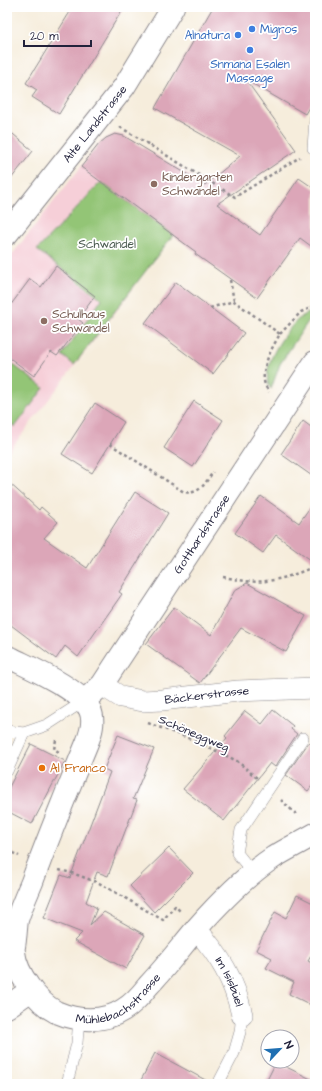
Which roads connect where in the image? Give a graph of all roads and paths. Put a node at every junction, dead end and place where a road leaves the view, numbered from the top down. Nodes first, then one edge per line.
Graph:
1 (173, 7) edge
2 (315, 120) edge
3 (116, 124) dead end
4 (314, 148) edge
5 (7, 234) edge
6 (230, 280) dead end
7 (234, 301) junction
8 (315, 306) edge
9 (210, 308) dead end
10 (280, 334) junction
11 (315, 362) edge
12 (272, 395) dead end
13 (110, 444) dead end
14 (215, 470) dead end
15 (315, 566) edge
16 (223, 577) dead end
17 (7, 657) edge
18 (102, 685) junction
19 (315, 688) edge
20 (84, 701) junction
21 (144, 722) dead end
22 (7, 731) edge
23 (24, 733) junction
24 (303, 738) dead end
25 (7, 771) edge
26 (270, 789) junction
27 (296, 814) dead end
28 (315, 834) edge
29 (7, 850) edge
30 (23, 858) dead end
31 (55, 869) dead end
32 (253, 873) junction
33 (181, 913) dead end
34 (196, 929) junction
35 (10, 952) edge
36 (31, 990) junction
37 (7, 1007) edge
38 (242, 1015) joint
39 (79, 1019) junction
40 (67, 1084) edge
41 (218, 1084) edge

1 - 5 main road, Alte Landstrasse
2 - 4 lane
3 - 4 path
6 - 7 path
7 - 9 path
7 - 10 path
8 - 10 path
10 - 12 path
11 - 18 main road, Gotthardstrasse
13 - 14 path
15 - 16 path
17 - 20 main road, Mühlebachstrasse
18 - 19 street, Bäckerstrasse
18 - 20 main road, Gotthardstrasse
20 - 23 lane
20 - 35 main road, Mühlebachstrasse
21 - 26 path, Schöneggweg
22 - 23 lane
23 - 25 lane
24 - 26 lane
26 - 27 path, Schöneggweg
26 - 32 lane
28 - 32 main road, Mühlebachstrasse
29 - 30 path
31 - 33 path
32 - 34 main road, Mühlebachstrasse
34 - 38 street, Im Isisbüel
34 - 39 main road, Mühlebachstrasse
35 - 36 main road, Mühlebachstrasse
36 - 37 main road
36 - 39 main road, Mühlebachstrasse
38 - 41 lane, Im Isisbüel
39 - 40 lane

